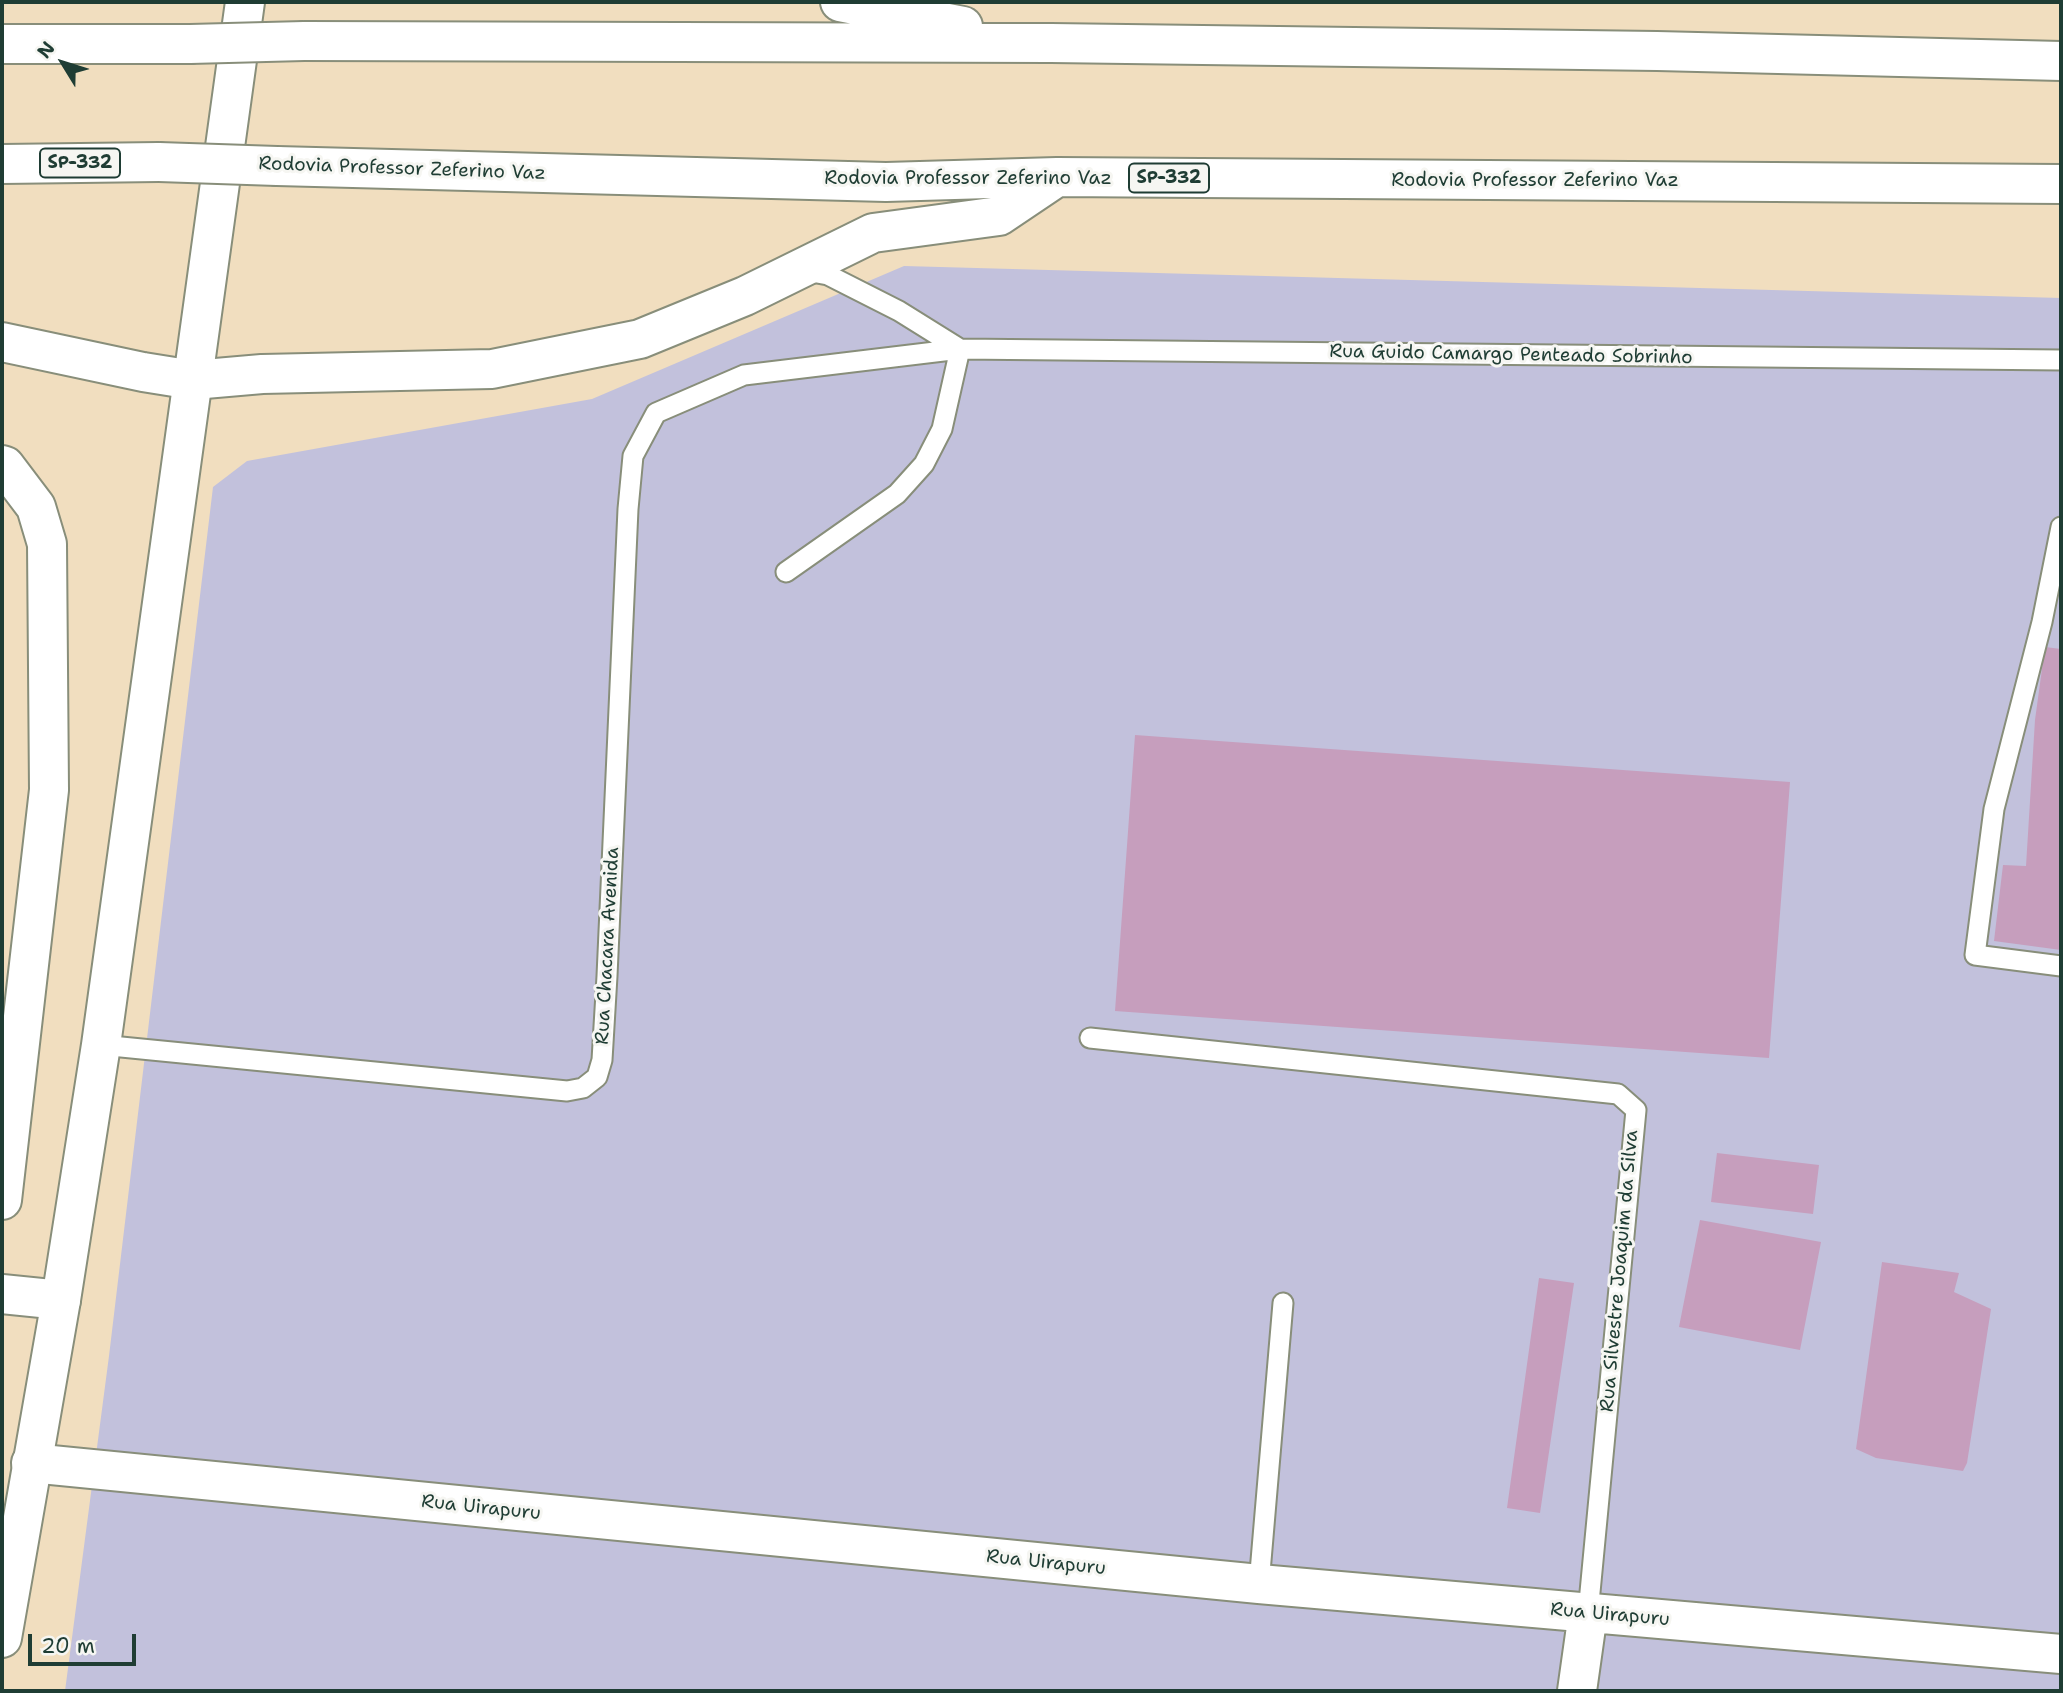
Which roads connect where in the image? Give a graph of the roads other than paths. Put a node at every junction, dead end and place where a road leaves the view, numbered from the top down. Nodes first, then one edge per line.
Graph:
1 (245, 2) edge
2 (840, 2) edge
3 (1051, 43) junction
4 (2, 44) edge
5 (2061, 61) edge
6 (2, 163) edge
7 (1057, 177) junction
8 (2061, 184) edge
9 (802, 270) junction
10 (2, 342) edge
11 (960, 349) junction
12 (2061, 360) edge
13 (744, 375) joint
14 (193, 380) junction
15 (2, 465) edge
16 (2061, 527) edge
17 (786, 572) dead end
18 (2061, 966) edge
19 (1090, 1038) dead end
20 (101, 1045) junction
21 (2, 1200) edge
22 (2, 1294) edge
23 (61, 1300) junction
24 (1283, 1303) dead end
25 (31, 1464) junction
26 (1259, 1584) junction
27 (1588, 1613) junction
28 (2, 1638) edge
29 (2061, 1654) edge
30 (1577, 1691) edge

1 - 14 main road
2 - 3 main road
3 - 4 main road, bridge
3 - 5 main road
6 - 7 main road, Rodovia Professor Zeferino Vaz / SP-332, bridge
7 - 8 main road, Rodovia Professor Zeferino Vaz / SP-332
7 - 9 main road
9 - 11 lane
9 - 14 main road
10 - 14 main road
11 - 12 lane, Rua Guido Camargo Penteado Sobrinho
11 - 13 lane, Rua Guido Camargo Penteado Sobrinho
11 - 17 lane
13 - 20 lane, Rua Chacara Avenida
14 - 20 main road
15 - 21 main road
16 - 18 lane
19 - 27 lane, Rua Silvestre Joaquim da Silva
20 - 23 main road
22 - 23 main road
23 - 25 main road
24 - 26 lane
25 - 26 main road, Rua Uirapuru
25 - 28 main road
26 - 27 main road, Rua Uirapuru
27 - 29 main road, Rua Uirapuru
27 - 30 main road, Rua Silvestre Joaquim da Silva

